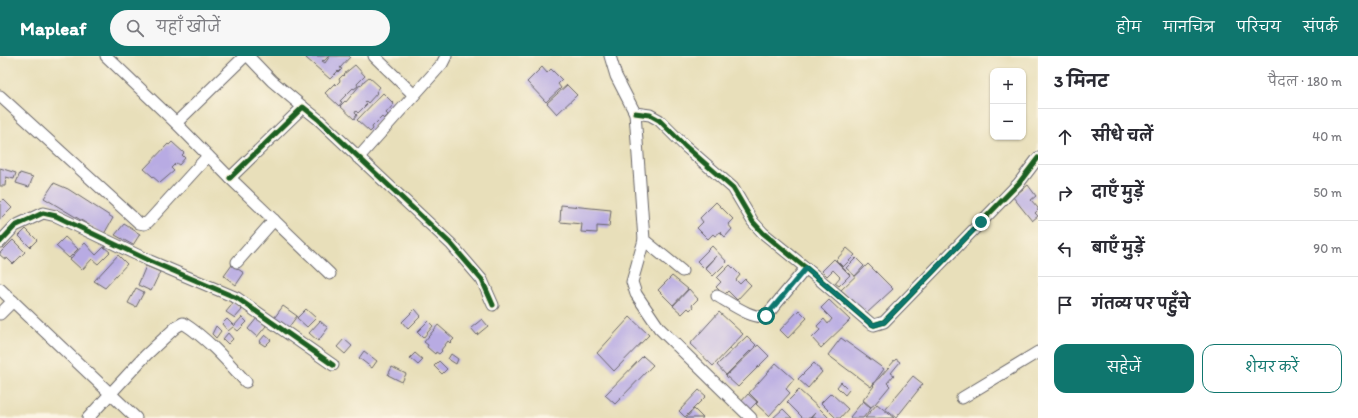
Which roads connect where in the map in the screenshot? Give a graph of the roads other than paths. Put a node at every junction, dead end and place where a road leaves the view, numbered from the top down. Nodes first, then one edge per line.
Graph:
1 (106, 56) edge
2 (246, 56) edge
3 (374, 56) edge
4 (434, 56) edge
5 (610, 56) edge
6 (444, 60) edge
7 (414, 95) junction
8 (0, 96) edge
9 (303, 107) junction
10 (635, 114) junction
11 (176, 123) junction
12 (208, 156) junction
13 (358, 158) junction
14 (1038, 158) edge
15 (230, 178) junction
16 (274, 220) junction
17 (644, 240) junction
18 (0, 242) edge
19 (237, 262) dead end
20 (806, 268) junction
21 (682, 271) dead end
22 (330, 274) dead end
23 (0, 289) edge
24 (717, 296) dead end
25 (13, 301) junction
26 (493, 305) dead end
27 (0, 314) edge
28 (1038, 352) edge
29 (333, 365) dead end
30 (246, 382) dead end
31 (110, 394) junction
32 (962, 398) dead end
33 (88, 418) edge
34 (136, 418) edge
35 (751, 418) edge

1 - 11 street
2 - 9 street
2 - 11 street
3 - 7 street
4 - 6 street
5 - 10 street
6 - 7 street
7 - 13 street
8 - 12 street
9 - 13 street
9 - 15 street
10 - 17 street
10 - 20 street
11 - 12 street
12 - 15 street
13 - 26 street
14 - 20 street
15 - 16 street
16 - 19 street
16 - 22 street
17 - 21 street
17 - 35 street
18 - 29 street
20 - 24 street
23 - 25 street
25 - 27 street
25 - 31 street
28 - 32 street
30 - 31 street
31 - 33 street
31 - 34 street

